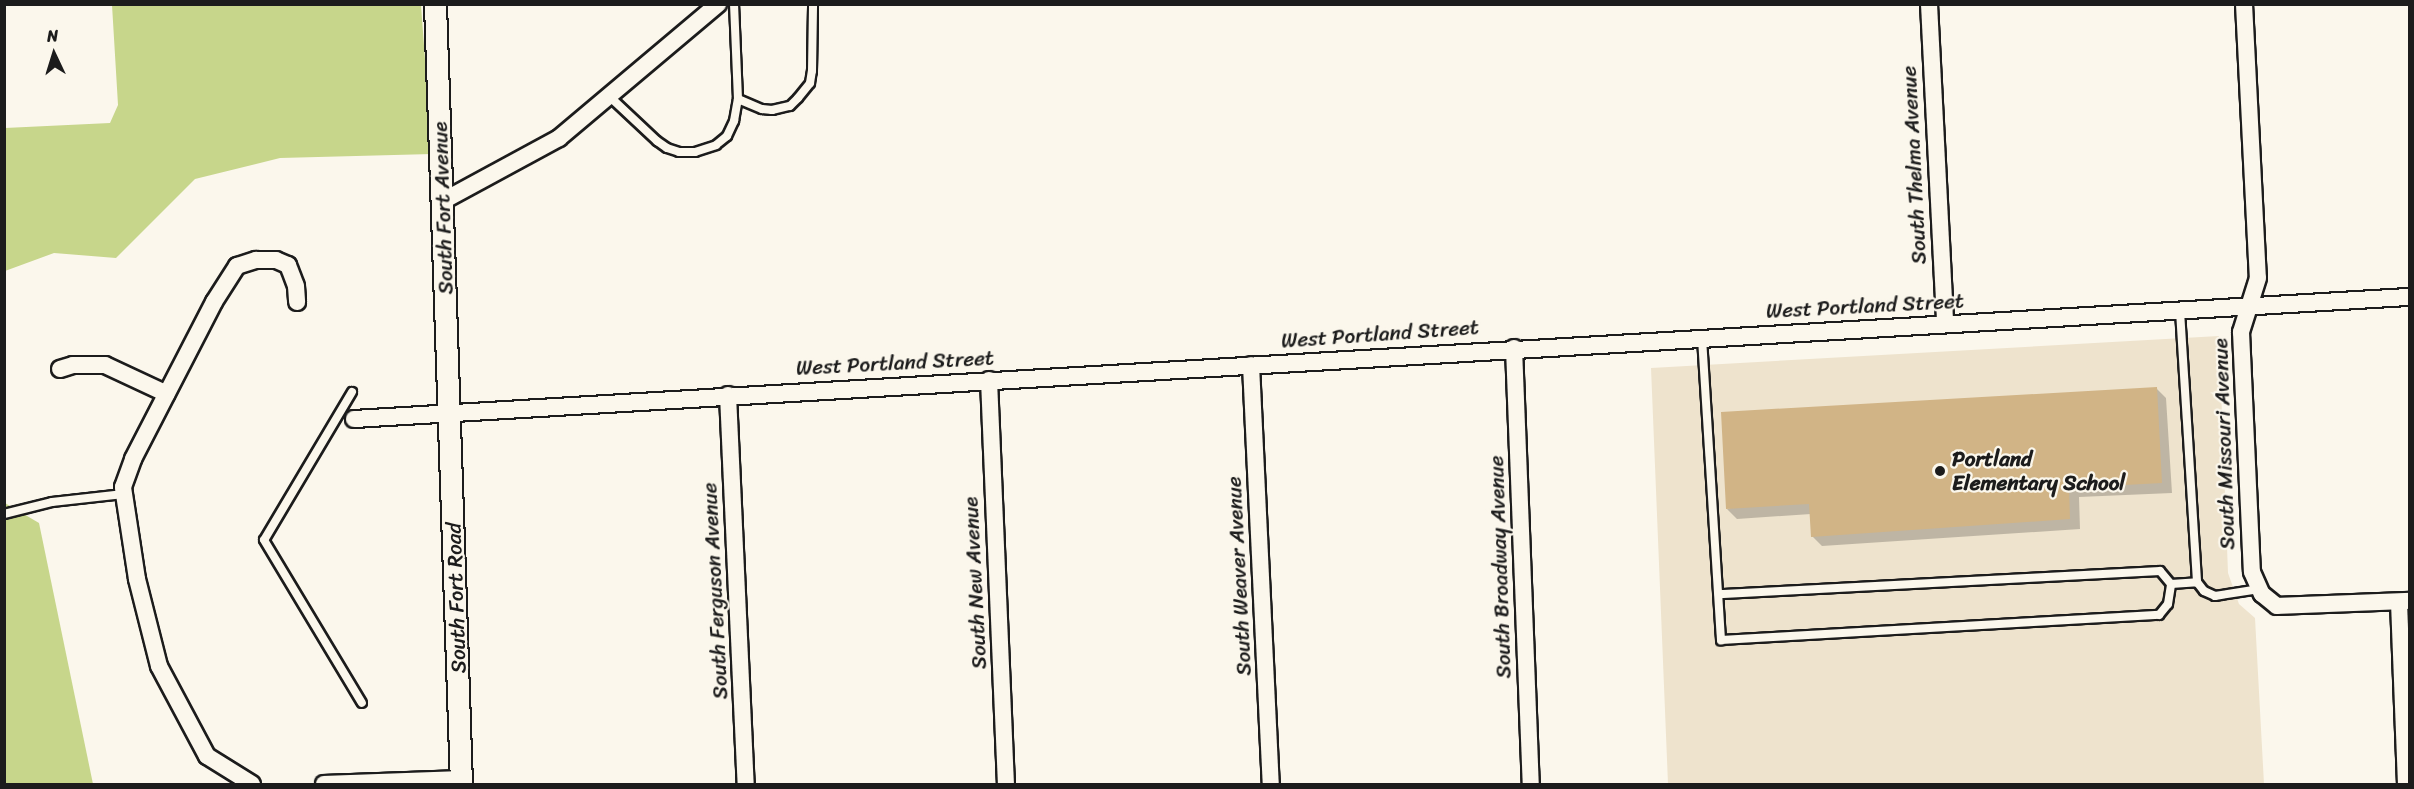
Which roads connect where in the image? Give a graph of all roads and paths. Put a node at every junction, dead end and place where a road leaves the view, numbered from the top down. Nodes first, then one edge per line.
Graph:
1 (435, 4) edge
2 (718, 4) edge
3 (734, 4) edge
4 (813, 4) edge
5 (1929, 4) edge
6 (2244, 4) edge
7 (609, 96) junction
8 (738, 99) junction
9 (443, 201) junction
10 (2409, 297) edge
11 (297, 302) dead end
12 (2249, 306) junction
13 (2180, 310) junction
14 (1945, 324) junction
15 (1702, 337) junction
16 (1514, 348) junction
17 (1251, 365) junction
18 (60, 369) dead end
19 (989, 380) junction
20 (352, 392) dead end
21 (167, 394) junction
22 (728, 395) junction
23 (450, 411) junction
24 (354, 419) dead end
25 (124, 494) junction
26 (4, 514) edge
27 (2197, 582) junction
28 (2171, 584) junction
29 (2260, 592) junction
30 (1719, 594) junction
31 (2404, 601) edge
32 (362, 703) dead end
33 (461, 782) edge
34 (252, 784) edge
35 (324, 784) edge
36 (746, 784) edge
37 (1006, 784) edge
38 (1271, 784) edge
39 (1531, 784) edge
40 (2406, 784) edge

1 - 9 street, South Fort Avenue
2 - 7 street
3 - 8 lane
4 - 8 lane
5 - 14 street, South Thelma Avenue
6 - 12 street, South Missouri Avenue
7 - 8 lane
7 - 9 street
9 - 23 street, South Fort Avenue
10 - 12 street, West Portland Street
11 - 21 street
12 - 13 street, West Portland Street
12 - 29 street, South Missouri Avenue
13 - 14 street, West Portland Street
13 - 27 lane
14 - 15 street, West Portland Street
15 - 16 street, West Portland Street
15 - 30 lane
16 - 17 street, West Portland Street
16 - 39 street, South Broadway Avenue
17 - 19 street, West Portland Street
17 - 38 street, South Weaver Avenue
18 - 21 street
19 - 22 street, West Portland Street
19 - 37 street, South New Avenue
20 - 32 lane
21 - 25 street
22 - 23 street, West Portland Street
22 - 36 street, South Ferguson Avenue
23 - 24 street, West Portland Street
23 - 33 street, South Fort Road
25 - 26 lane
25 - 34 street
27 - 28 lane
27 - 29 lane
28 - 30 lane
28 - 30 lane
29 - 31 street
31 - 40 street
33 - 35 street

